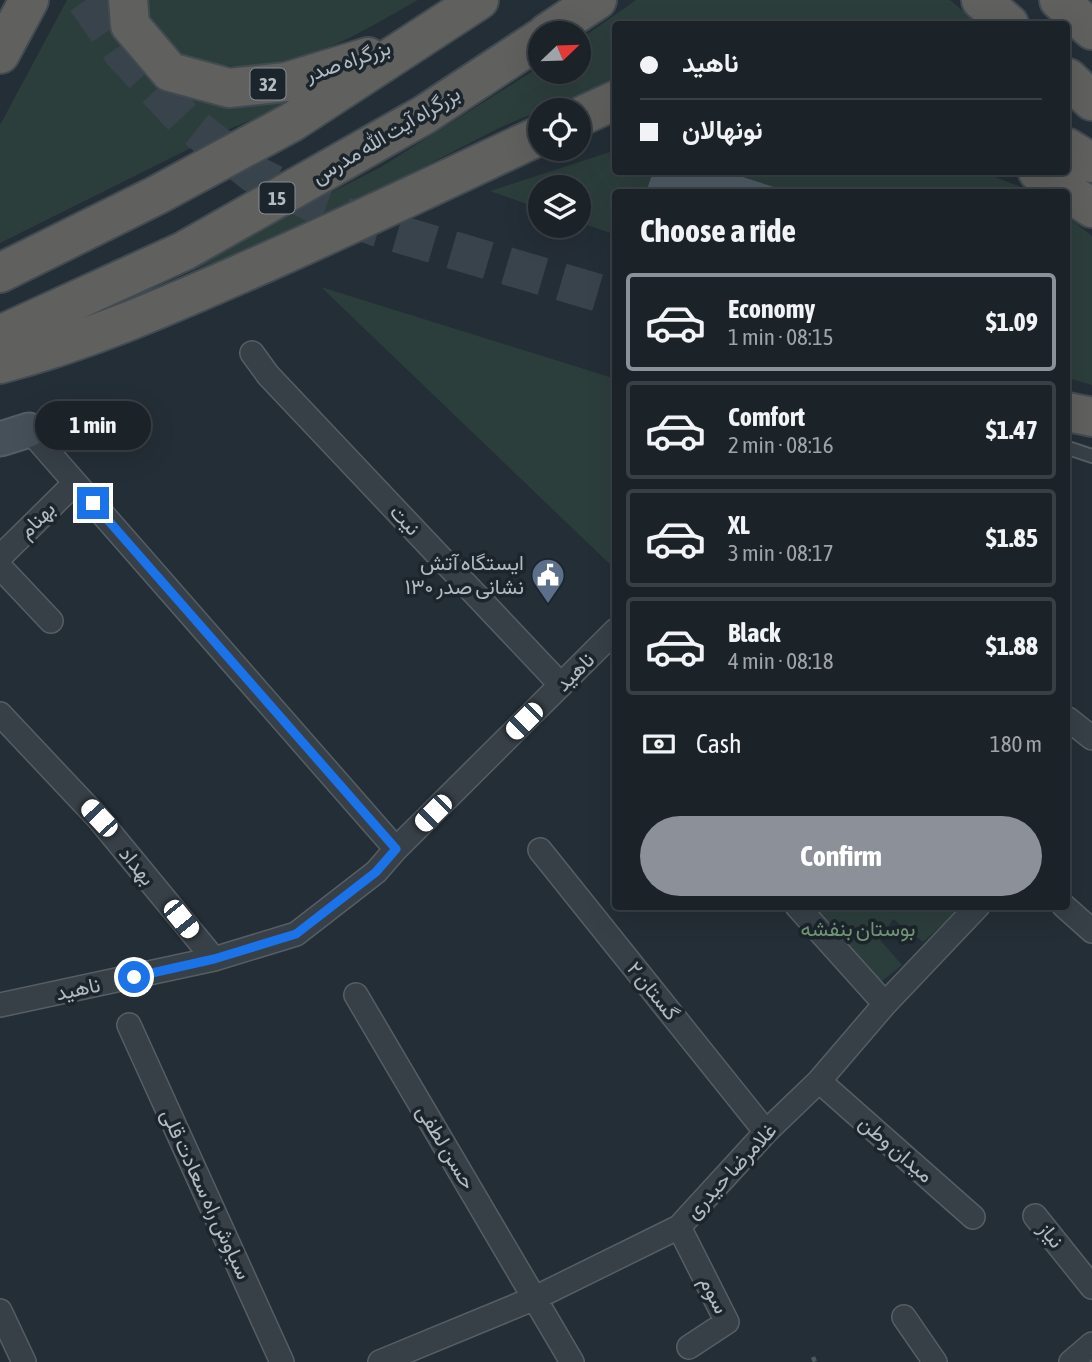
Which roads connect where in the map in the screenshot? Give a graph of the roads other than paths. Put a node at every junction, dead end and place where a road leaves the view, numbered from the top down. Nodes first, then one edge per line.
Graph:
1 (29, 0) edge
2 (128, 0) edge
3 (479, 0) edge
4 (597, 0) edge
5 (981, 0) edge
6 (1059, 0) edge
7 (565, 21) edge
8 (1006, 21) edge
9 (444, 25) junction
10 (1092, 30) edge
11 (528, 47) edge
12 (0, 54) edge
13 (1070, 80) edge
14 (1092, 101) edge
15 (612, 102) edge
16 (591, 111) edge
17 (612, 132) edge
18 (591, 135) edge
19 (528, 144) edge
20 (1070, 149) edge
21 (1092, 163) edge
22 (1042, 175) edge
23 (1064, 189) edge
24 (1070, 193) edge
25 (1092, 208) edge
26 (0, 273) edge
27 (0, 335) edge
28 (252, 353) dead end
29 (0, 364) edge
30 (1070, 412) edge
31 (1092, 417) edge
32 (15, 435) edge
33 (1070, 449) edge
34 (1092, 456) edge
35 (75, 483) junction
36 (0, 557) edge
37 (0, 566) edge
38 (51, 621) dead end
39 (612, 634) edge
40 (561, 685) junction
41 (0, 714) edge
42 (1070, 721) edge
43 (1092, 738) edge
44 (396, 849) junction
45 (540, 850) dead end
46 (801, 910) edge
47 (974, 910) edge
48 (1068, 910) edge
49 (1092, 931) edge
50 (214, 959) junction
51 (356, 995) dead end
52 (885, 1004) junction
53 (0, 1005) edge
54 (129, 1026) dead end
55 (819, 1082) junction
56 (766, 1132) junction
57 (1035, 1216) dead end
58 (973, 1217) dead end
59 (679, 1227) junction
60 (1092, 1287) edge
61 (535, 1298) junction
62 (0, 1311) edge
63 (904, 1317) dead end
64 (1092, 1344) edge
65 (689, 1347) dead end
66 (407, 1357) edge
67 (24, 1362) edge
68 (282, 1362) edge
69 (380, 1362) edge
70 (572, 1362) edge
71 (935, 1362) edge
72 (1071, 1362) edge

1 - 12 highway
2 - 9 highway, بزرگراه صدر / 32
3 - 9 highway
4 - 7 highway
5 - 8 highway
6 - 10 highway
9 - 26 highway
11 - 27 highway, بزرگراه آیت الله مدرس / 15
13 - 14 highway
15 - 16 highway
17 - 18 highway
19 - 29 highway
20 - 21 highway
22 - 23 highway
24 - 25 highway
28 - 40 street, نیت
30 - 31 highway
32 - 35 street
33 - 34 lane
35 - 36 street, بهنام
35 - 44 street
37 - 38 street
39 - 40 street, ناهید
40 - 44 street, ناهید
41 - 50 street, بهداد
42 - 43 street
44 - 50 street, ناهید
45 - 56 street, گستان ۲
46 - 52 street
47 - 52 street, غلامرضا حیدری
48 - 49 street
50 - 53 street, ناهید
51 - 61 street, حسن لطفی
52 - 55 street, غلامرضا حیدری
54 - 68 street, سیاوش راه سعادت قلی
55 - 56 street, غلامرضا حیدری
55 - 58 street, میدان وطن
56 - 59 street, غلامرضا حیدری
57 - 60 street, نیاز
59 - 61 street, غلامرضا حیدری
59 - 65 street, سوم
61 - 66 street, غلامرضا حیدری
61 - 70 street, حسن لطفی
62 - 67 street
63 - 71 street
64 - 72 street
66 - 69 street, غلامرضا حیدری

